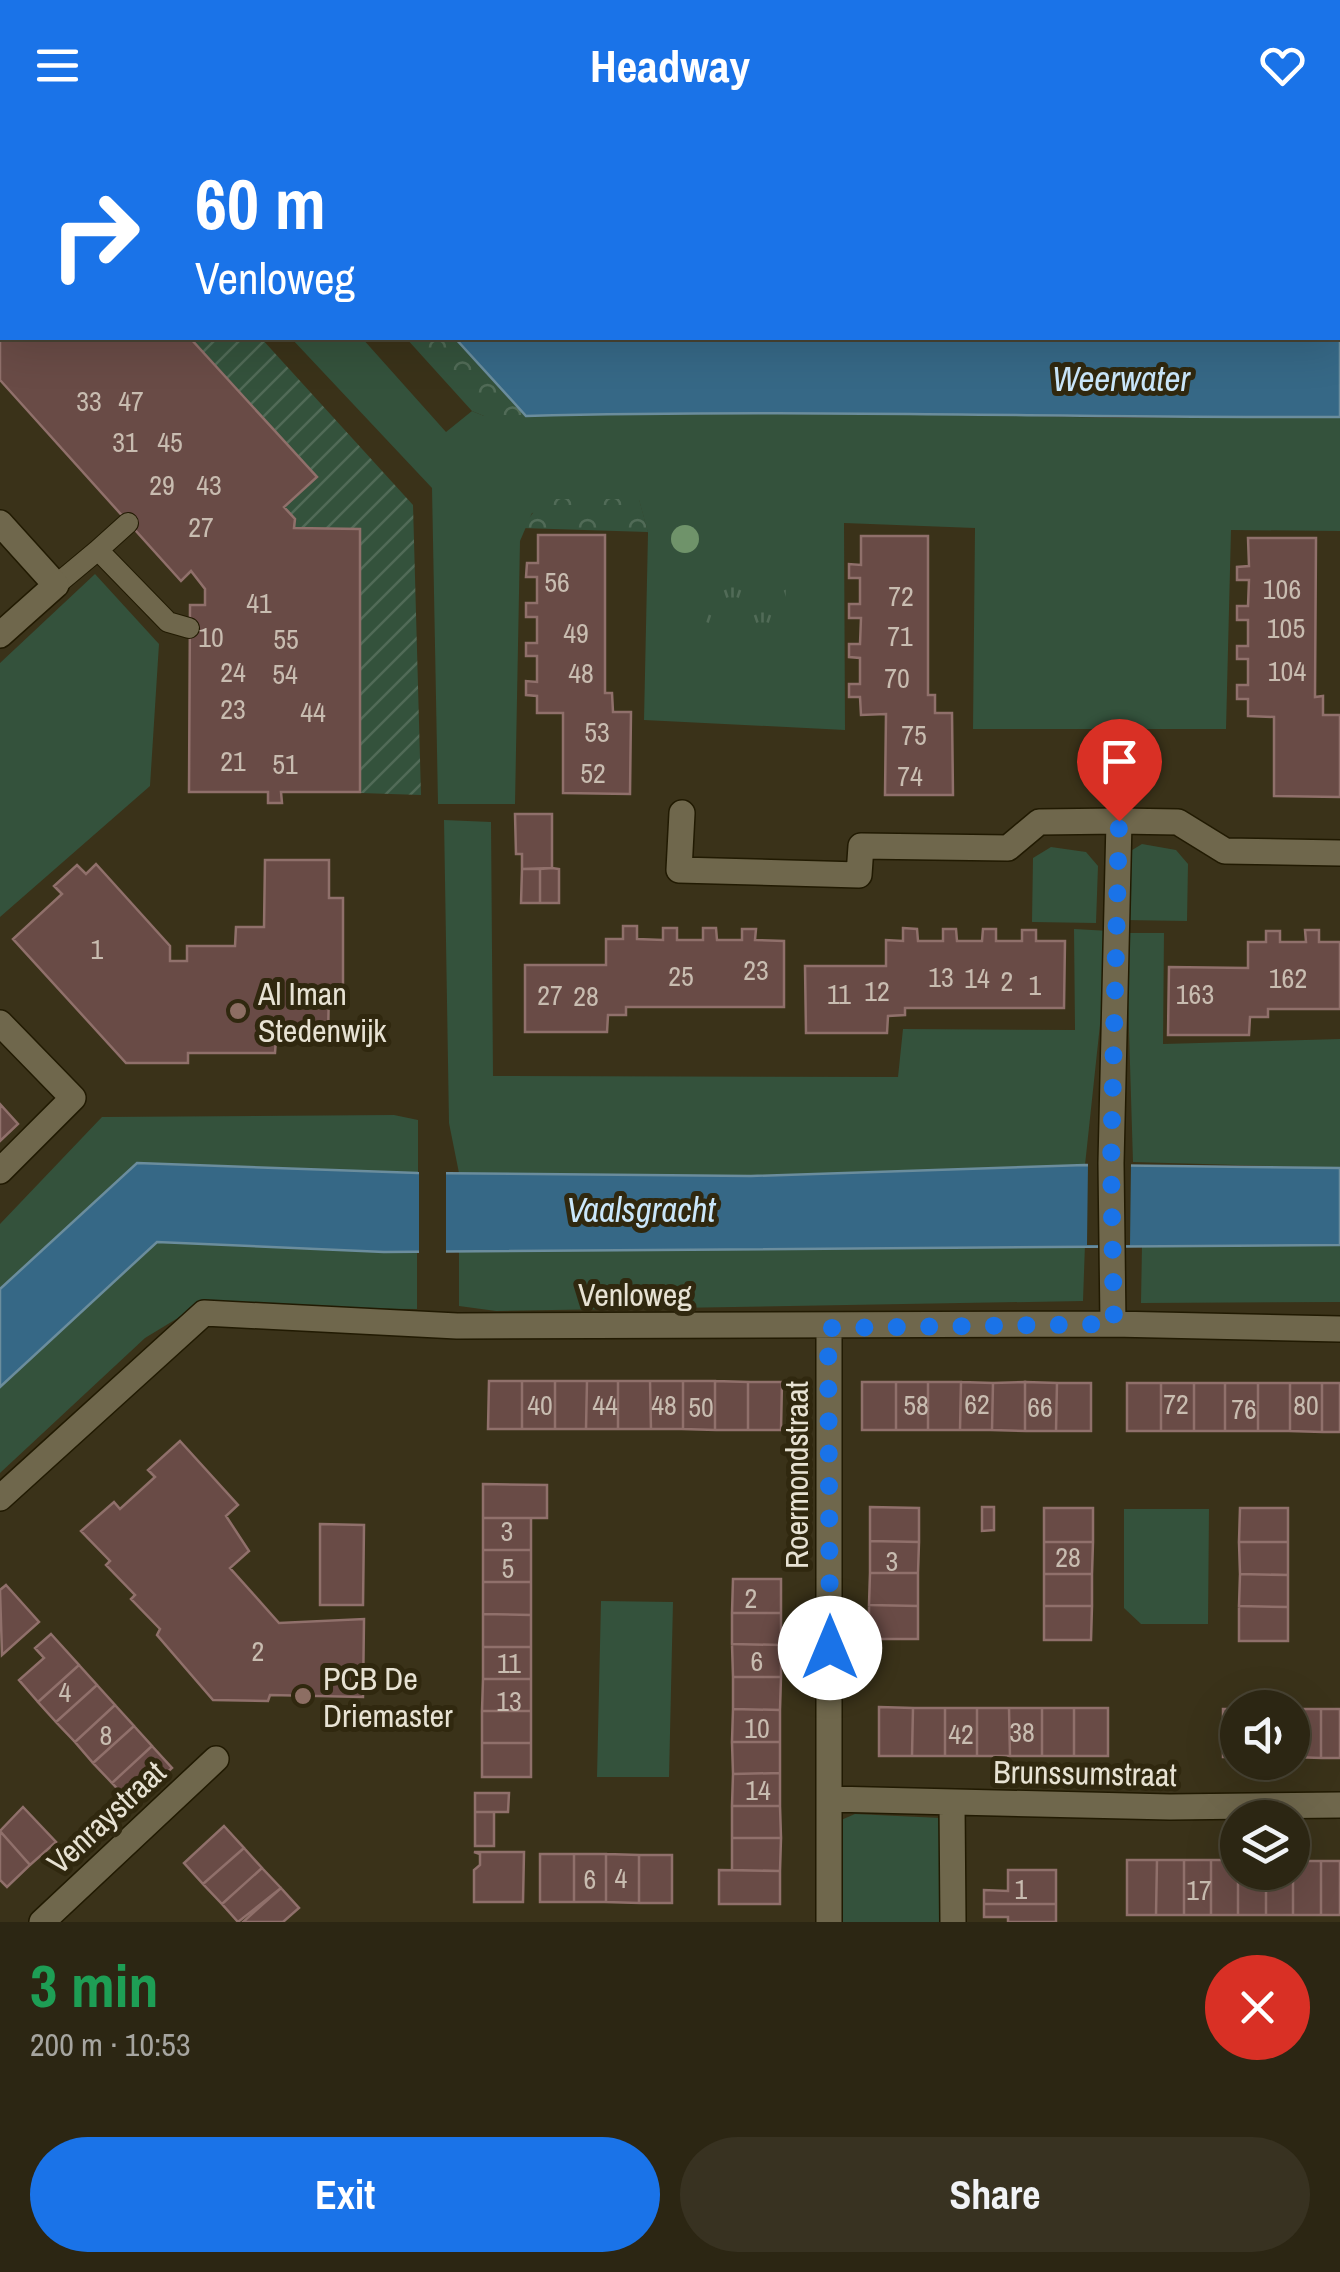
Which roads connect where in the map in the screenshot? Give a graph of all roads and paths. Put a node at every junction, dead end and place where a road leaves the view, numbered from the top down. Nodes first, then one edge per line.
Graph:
1 (128, 522) dead end
2 (0, 523) edge
3 (98, 550) junction
4 (56, 585) junction
5 (190, 628) dead end
6 (0, 634) edge
7 (682, 813) dead end
8 (1119, 821) junction
9 (1340, 853) edge
10 (0, 1023) edge
11 (0, 1171) edge
12 (1114, 1324) junction
13 (828, 1328) junction
14 (1340, 1328) edge
15 (0, 1498) edge
16 (216, 1758) dead end
17 (830, 1798) junction
18 (952, 1804) junction
19 (1340, 1805) edge
20 (42, 1922) edge
21 (829, 1922) edge
22 (953, 1922) edge

1 - 3 lane
2 - 4 street
3 - 4 lane
3 - 5 lane
4 - 6 street
7 - 8 street
8 - 9 street
8 - 12 street
10 - 11 street
12 - 13 street, Venloweg
12 - 14 street, Venloweg
13 - 15 street, Venloweg
13 - 17 street, Roermondstraat
16 - 20 street, Venraystraat
17 - 18 street, Brunssumstraat
17 - 21 street, Roermondstraat
18 - 19 street, Brunssumstraat
18 - 22 street

